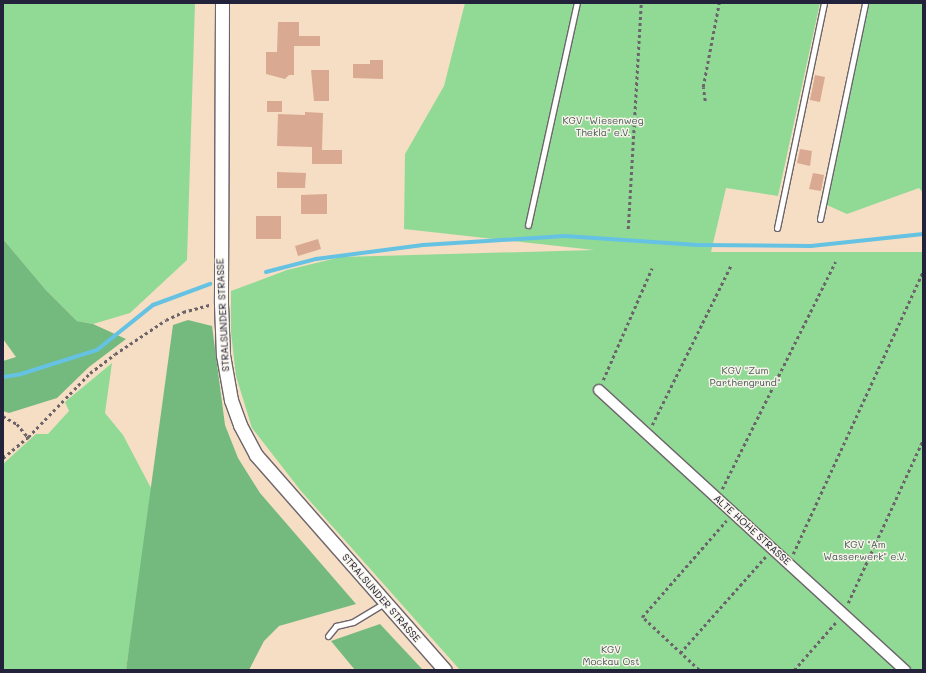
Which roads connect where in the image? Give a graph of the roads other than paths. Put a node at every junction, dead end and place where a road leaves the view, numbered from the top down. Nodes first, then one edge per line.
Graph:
1 (222, 3) edge
2 (577, 3) edge
3 (824, 3) edge
4 (865, 3) edge
5 (820, 219) dead end
6 (528, 225) dead end
7 (777, 228) dead end
8 (599, 390) road end
9 (386, 603) junction
10 (328, 636) dead end
11 (445, 670) edge
12 (905, 670) edge

1 - 9 street, STRALSUNDER STRASSE
2 - 6 lane
3 - 7 lane
4 - 5 lane
8 - 12 street, ALTE HOHE STRASSE
9 - 10 lane
9 - 11 street, STRALSUNDER STRASSE

